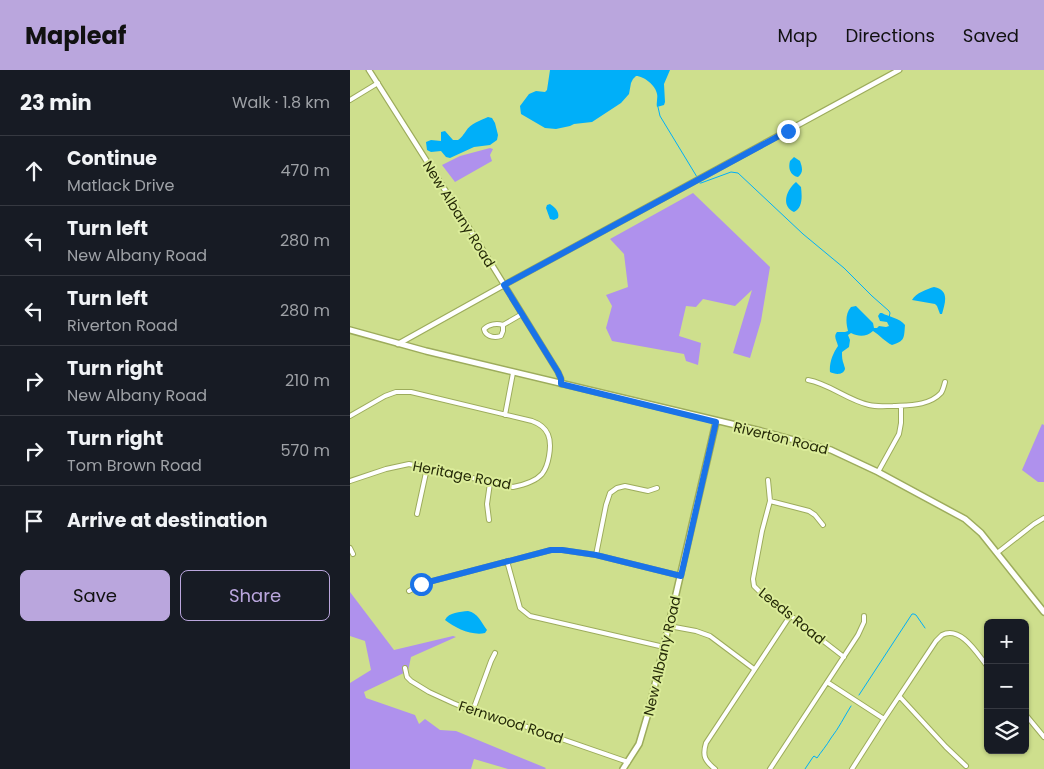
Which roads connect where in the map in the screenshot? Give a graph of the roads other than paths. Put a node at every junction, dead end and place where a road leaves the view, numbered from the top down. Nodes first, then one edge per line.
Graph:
1 (369, 70) edge
2 (898, 70) edge
3 (378, 83) junction
4 (350, 100) edge
5 (504, 285) junction
6 (522, 314) junction
7 (503, 325) junction
8 (350, 330) edge
9 (398, 344) junction
10 (514, 373) junction
11 (808, 380) dead end
12 (945, 382) dead end
13 (561, 384) junction
14 (902, 406) junction
15 (505, 415) junction
16 (350, 416) edge
17 (716, 422) junction
18 (427, 468) junction
19 (878, 472) junction
20 (768, 480) dead end
21 (350, 481) edge
22 (490, 482) junction
23 (657, 488) dead end
24 (770, 501) junction
25 (417, 514) dead end
26 (1044, 518) edge
27 (489, 520) dead end
28 (823, 525) dead end
29 (350, 548) edge
30 (352, 554) dead end
31 (996, 554) junction
32 (596, 555) junction
33 (507, 561) junction
34 (681, 576) junction
35 (409, 591) dead end
36 (1044, 612) edge
37 (790, 616) junction
38 (864, 616) dead end
39 (669, 626) junction
40 (664, 647) junction
41 (495, 653) dead end
42 (844, 656) junction
43 (985, 664) edge
44 (405, 668) dead end
45 (754, 669) junction
46 (828, 682) junction
47 (900, 697) junction
48 (473, 710) junction
49 (884, 719) junction
50 (1029, 719) edge
51 (1044, 737) edge
52 (628, 762) junction
53 (966, 766) dead end
54 (853, 767) edge
55 (623, 769) edge
56 (715, 769) edge
57 (770, 769) edge
58 (859, 769) edge

1 - 3 street, New Albany Road
2 - 5 street
3 - 4 street
3 - 5 street, New Albany Road
5 - 6 street, New Albany Road
5 - 9 street
6 - 7 street
6 - 13 street, New Albany Road
7 - 7 street
8 - 9 main road, Riverton Road
9 - 10 main road, Riverton Road
10 - 13 main road, Riverton Road
10 - 15 street
11 - 14 street
12 - 14 street
13 - 17 main road, Riverton Road
14 - 19 street
15 - 16 street
15 - 22 street, Heritage Road
17 - 19 main road, Riverton Road
17 - 34 main road, New Albany Road
18 - 21 street, Heritage Road
18 - 22 street, Heritage Road
18 - 25 street
19 - 31 main road, Riverton Road
20 - 24 street, Leeds Road
22 - 27 street
23 - 32 street
24 - 28 street
24 - 37 street, Leeds Road
26 - 31 street
29 - 30 street
31 - 36 main road, Riverton Road
32 - 33 street
32 - 34 street
33 - 35 street
33 - 40 street
34 - 39 main road, New Albany Road
37 - 42 street, Leeds Road
37 - 45 street
38 - 42 street
39 - 40 main road, New Albany Road
39 - 45 street
40 - 52 main road, New Albany Road
41 - 48 street
42 - 46 street
43 - 47 street
44 - 48 street, Fernwood Road
45 - 56 street
46 - 49 street
46 - 57 street
47 - 49 street
47 - 53 street
48 - 52 street, Fernwood Road
49 - 54 street
50 - 51 street
52 - 55 main road, New Albany Road
54 - 58 street

